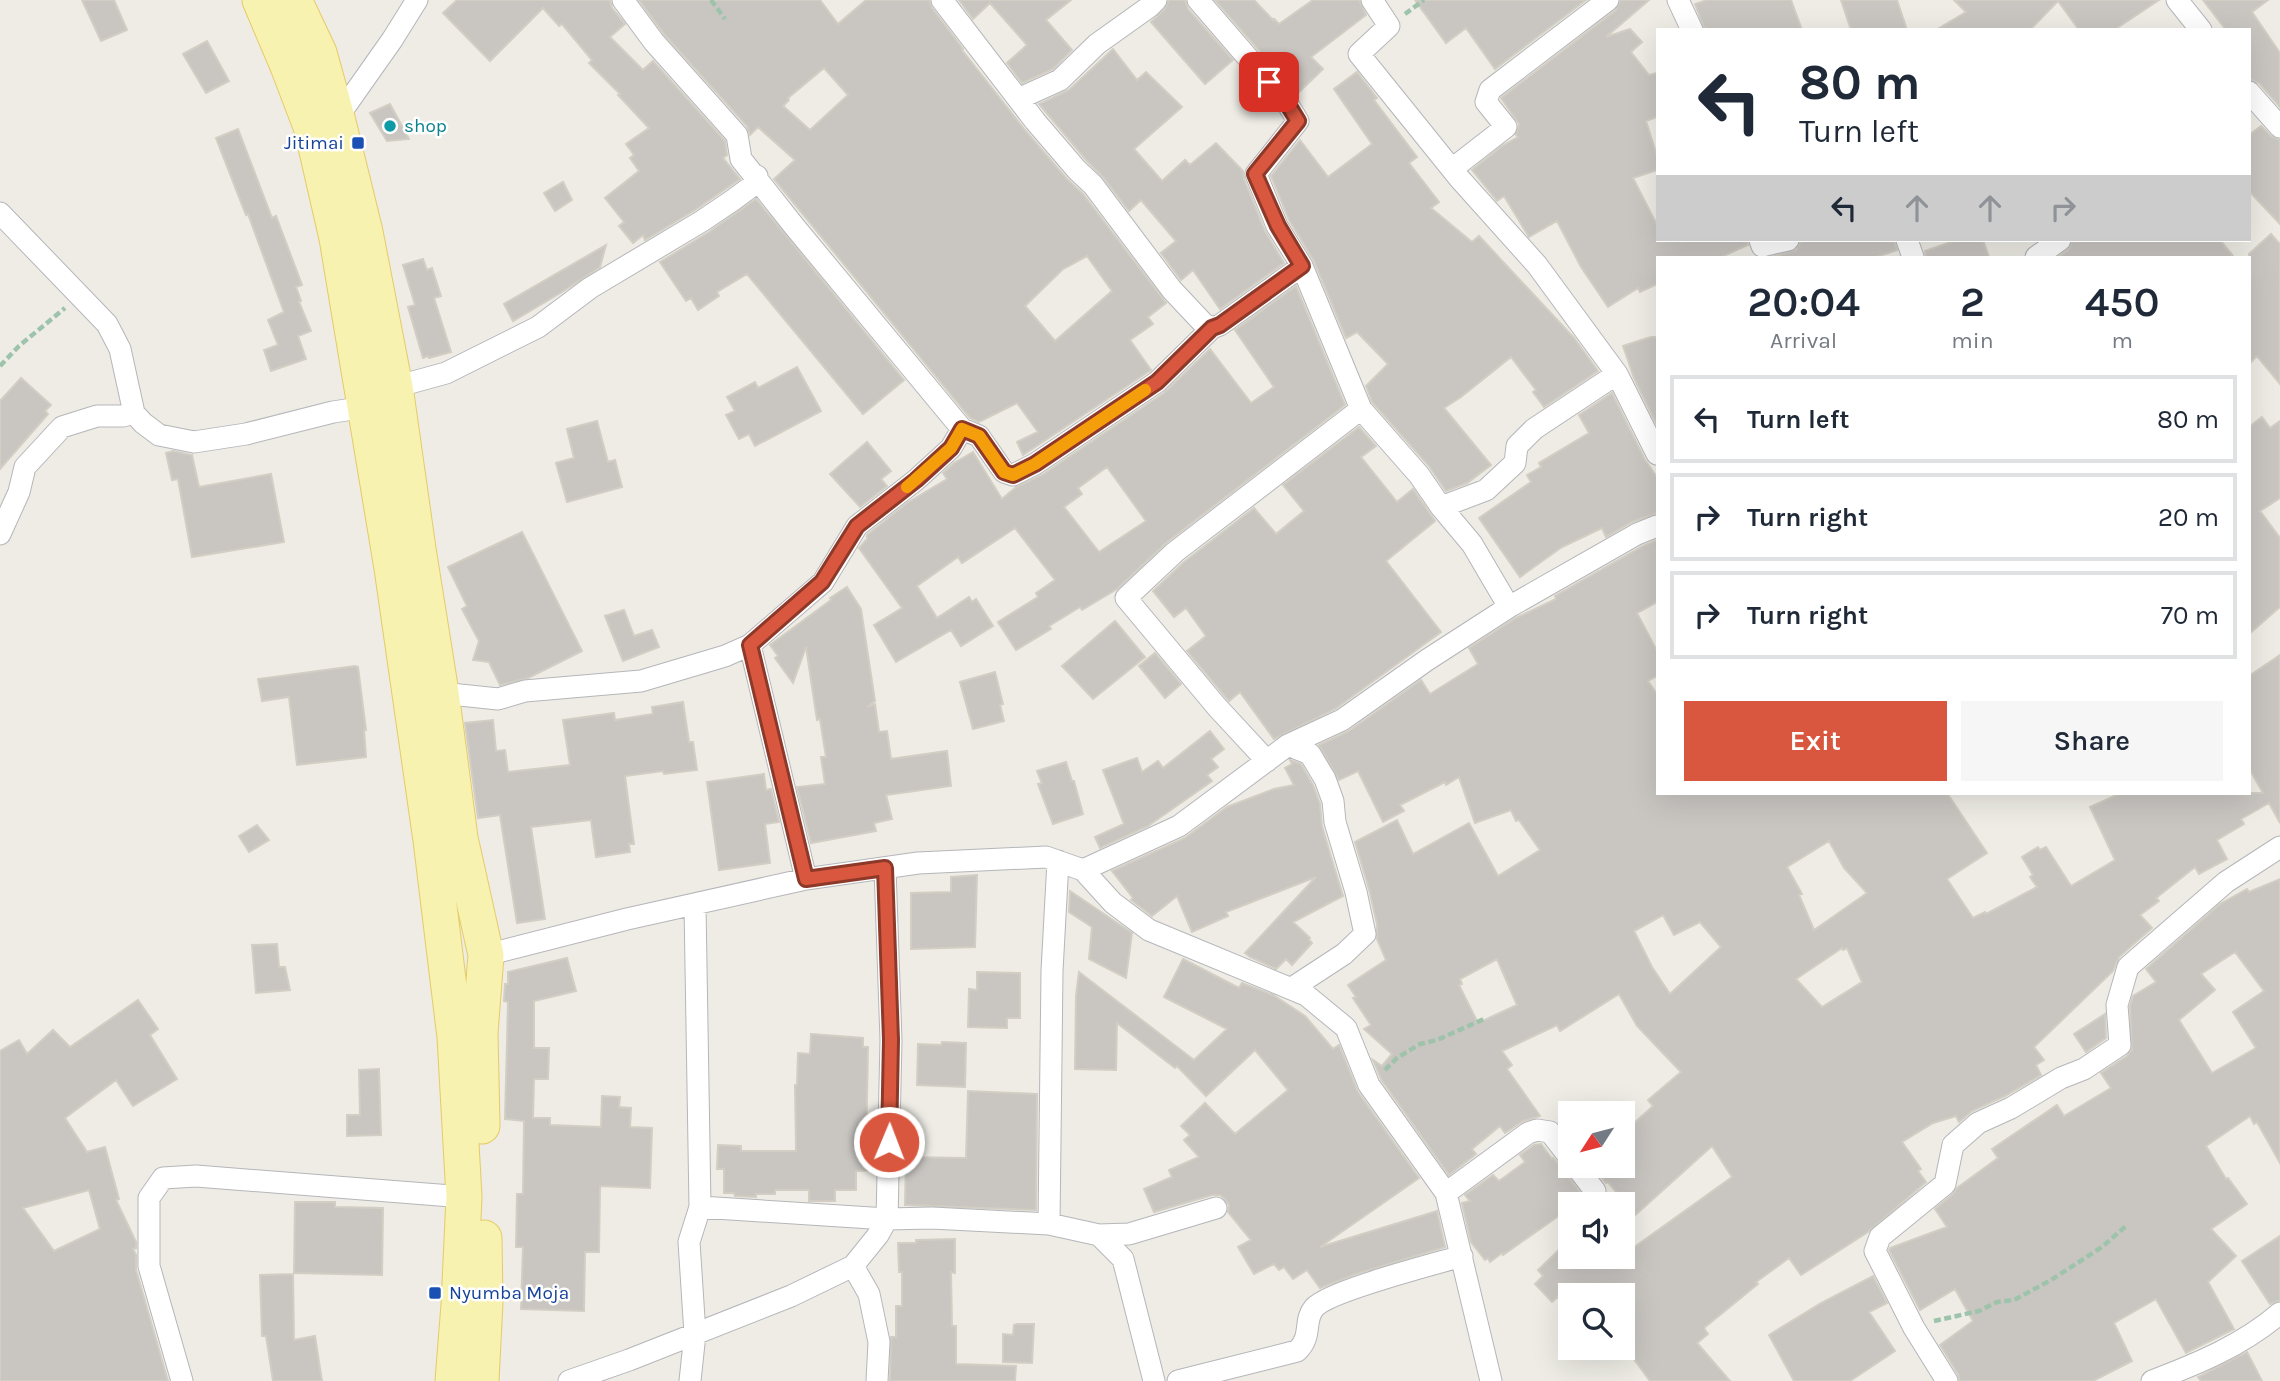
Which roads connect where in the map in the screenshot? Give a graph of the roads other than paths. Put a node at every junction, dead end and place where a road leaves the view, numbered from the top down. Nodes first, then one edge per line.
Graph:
1 (260, 0) edge
2 (294, 0) edge
3 (417, 0) edge
4 (623, 0) edge
5 (942, 0) edge
6 (1156, 0) edge
7 (1198, 0) edge
8 (1372, 0) edge
9 (1608, 0) edge
10 (1678, 0) edge
11 (2177, 0) edge
12 (1691, 28) edge
13 (2199, 28) edge
14 (1018, 99) junction
15 (2252, 101) edge
16 (325, 124) junction
17 (2280, 127) edge
18 (1452, 169) junction
19 (757, 176) junction
20 (0, 214) edge
21 (1761, 242) edge
22 (1779, 242) edge
23 (2057, 242) edge
24 (2037, 256) edge
25 (1302, 266) junction
26 (1212, 328) junction
27 (1617, 374) junction
28 (395, 387) junction
29 (366, 407) junction
30 (1361, 409) junction
31 (134, 413) junction
32 (962, 429) junction
33 (1656, 452) edge
34 (1441, 507) junction
35 (1656, 526) edge
36 (0, 534) edge
37 (1509, 607) junction
38 (750, 645) junction
39 (441, 693) junction
40 (1288, 745) junction
41 (1267, 761) junction
42 (2280, 847) edge
43 (1058, 861) junction
44 (885, 868) junction
45 (1083, 870) junction
46 (806, 879) junction
47 (695, 905) junction
48 (486, 955) junction
49 (1292, 988) junction
50 (1558, 1142) edge
51 (1585, 1178) edge
52 (1595, 1191) dead end
53 (1446, 1193) junction
54 (464, 1197) junction
55 (700, 1207) junction
56 (1216, 1208) dead end
57 (887, 1219) junction
58 (1049, 1224) junction
59 (1098, 1235) junction
60 (1462, 1256) junction
61 (853, 1266) junction
62 (2280, 1313) edge
63 (695, 1334) junction
64 (182, 1381) edge
65 (453, 1381) edge
66 (481, 1381) edge
67 (569, 1381) edge
68 (690, 1381) edge
69 (877, 1381) edge
70 (1154, 1381) edge
71 (1178, 1381) edge
72 (1491, 1381) edge
73 (1947, 1381) edge
74 (2152, 1381) edge

1 - 16 main road
2 - 16 main road
3 - 16 street
4 - 19 street
5 - 14 street
6 - 14 street
7 - 25 street
8 - 18 street
9 - 18 street
10 - 12 street
11 - 13 street
14 - 26 street
15 - 17 street
16 - 28 main road
16 - 29 main road
18 - 27 street
19 - 28 street
19 - 32 street
20 - 31 street
21 - 22 street
23 - 24 street
25 - 26 street
25 - 30 street
26 - 32 street
27 - 33 street
27 - 34 street
28 - 39 main road
29 - 31 street
29 - 54 main road
30 - 34 street
30 - 41 street
31 - 36 street
32 - 38 street
34 - 37 street
35 - 37 street
37 - 40 street
38 - 39 street
38 - 46 street
39 - 48 main road
40 - 41 street
40 - 49 street
41 - 45 street
42 - 73 street
43 - 44 street
43 - 45 street
43 - 58 street
44 - 46 street
44 - 57 street
45 - 49 street
46 - 47 street
47 - 48 street
47 - 55 street
48 - 66 main road
49 - 53 street
50 - 53 street
51 - 52 street
53 - 60 street
54 - 64 street
54 - 65 main road
55 - 57 street
55 - 63 street
56 - 59 street
57 - 58 street
57 - 61 street
58 - 59 street
59 - 70 street
60 - 71 street
60 - 72 street
61 - 63 street
61 - 69 street
62 - 74 street
63 - 67 street
63 - 68 street

